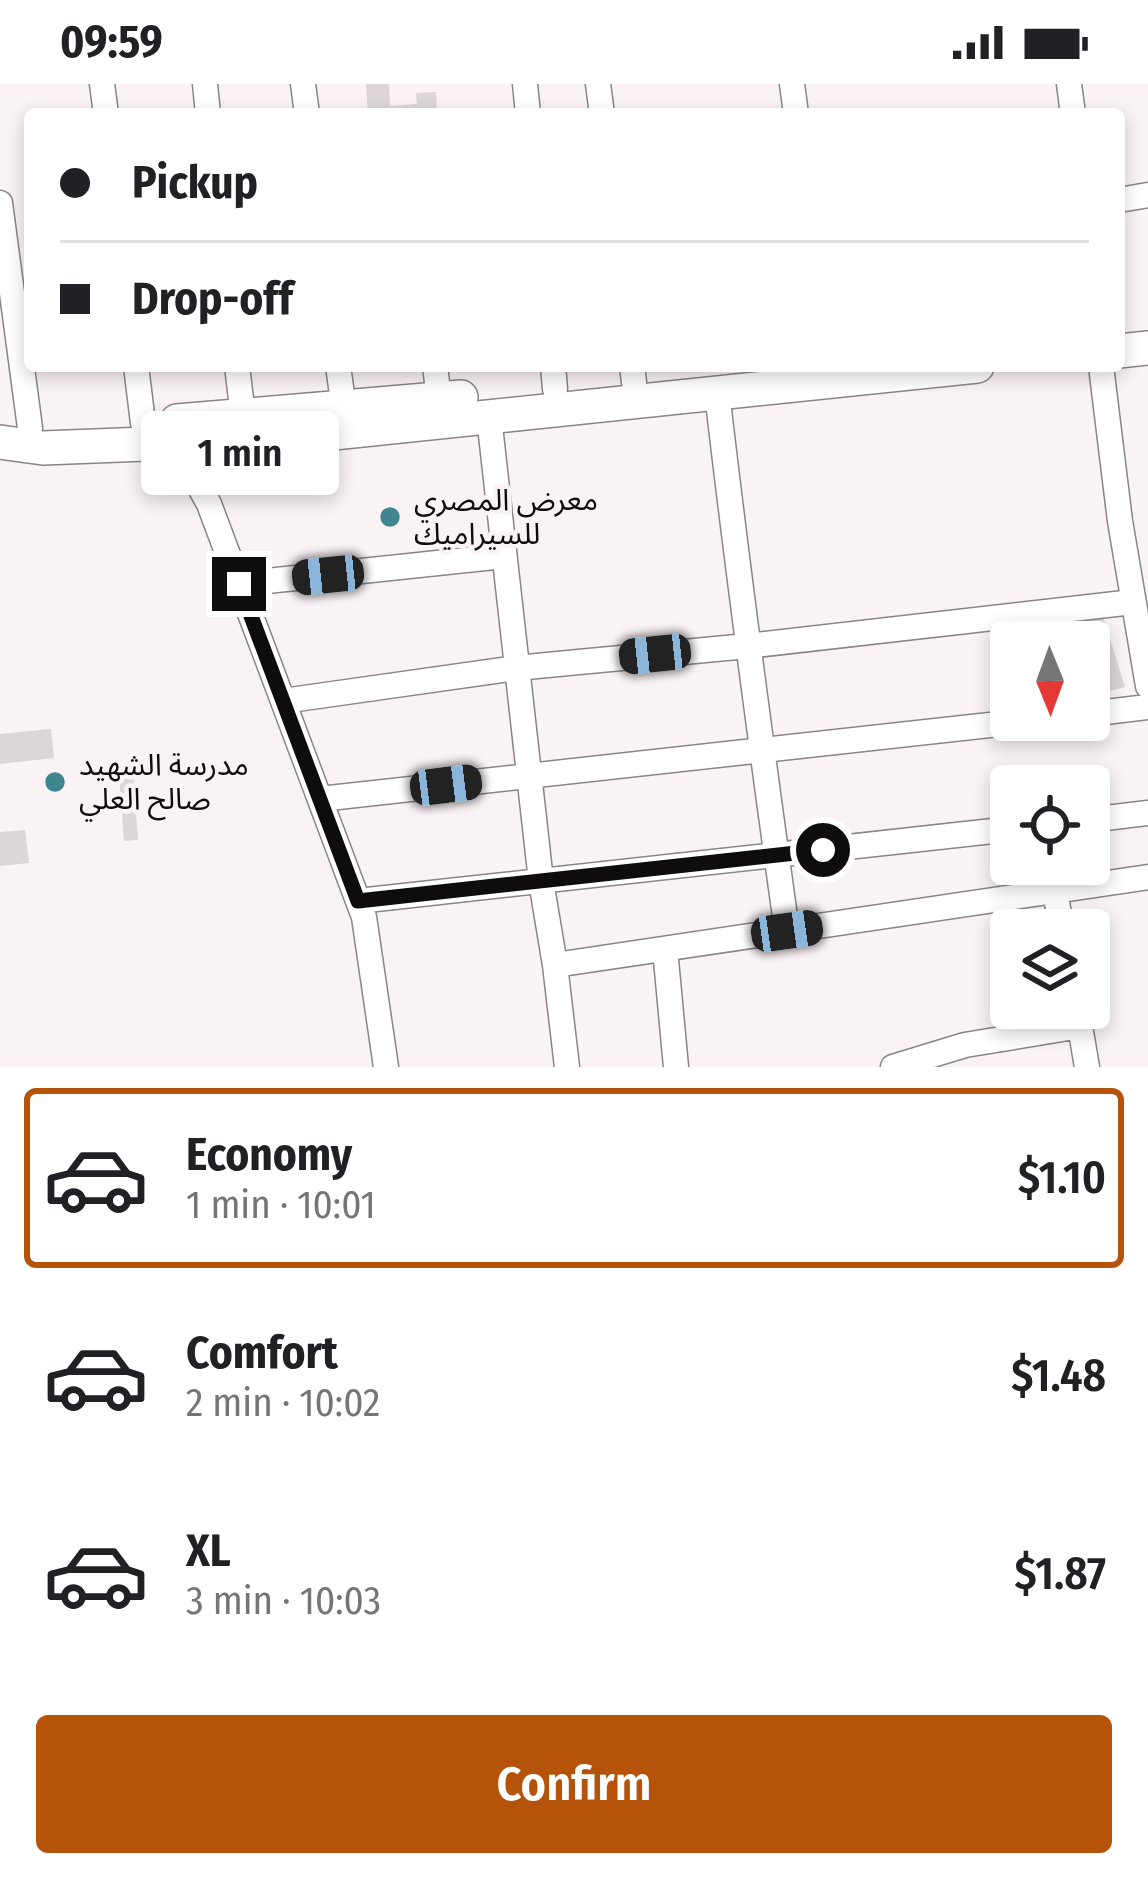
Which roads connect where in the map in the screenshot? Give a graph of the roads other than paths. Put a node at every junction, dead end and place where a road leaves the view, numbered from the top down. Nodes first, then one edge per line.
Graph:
1 (0, 203) edge
2 (137, 372) edge
3 (238, 372) edge
4 (339, 372) edge
5 (677, 372) edge
6 (918, 372) edge
7 (1102, 372) edge
8 (633, 374) edge
9 (554, 378) edge
10 (437, 383) edge
11 (717, 393) junction
12 (344, 408) junction
13 (243, 416) junction
14 (490, 417) junction
15 (143, 423) junction
16 (10, 431) edge
17 (175, 443) junction
18 (504, 556) junction
19 (239, 584) junction
20 (1133, 602) junction
21 (747, 646) junction
22 (516, 668) junction
23 (1148, 686) edge
24 (283, 700) junction
25 (1148, 707) edge
26 (1110, 712) edge
27 (990, 725) edge
28 (764, 751) junction
29 (529, 776) junction
30 (320, 799) junction
31 (1148, 813) edge
32 (1110, 818) edge
33 (990, 831) edge
34 (776, 856) junction
35 (1148, 878) edge
36 (542, 881) junction
37 (1055, 892) junction
38 (358, 901) junction
39 (1059, 909) edge
40 (787, 931) junction
41 (665, 949) junction
42 (555, 965) junction
43 (1030, 1029) edge
44 (1080, 1029) edge
45 (386, 1067) edge
46 (567, 1067) edge
47 (676, 1067) edge
48 (893, 1067) edge
49 (1088, 1067) edge

1 - 16 street
2 - 15 street
3 - 13 street
4 - 12 street
5 - 8 main road
6 - 11 main road
7 - 20 street
8 - 9 main road
9 - 10 main road
10 - 12 main road
11 - 14 main road
11 - 21 street
12 - 13 main road
13 - 15 main road
14 - 17 main road
14 - 18 street
15 - 16 main road
16 - 17 main road
17 - 19 street
18 - 19 street
18 - 22 street
19 - 24 street
20 - 21 street
20 - 23 street
21 - 22 street
21 - 28 street
22 - 24 street
22 - 29 street
24 - 30 street
25 - 26 street
27 - 28 street
28 - 29 street
28 - 34 street
29 - 30 street
29 - 36 street
30 - 38 street
31 - 32 street
33 - 34 street
34 - 36 street
34 - 40 street
35 - 37 street
36 - 38 street
36 - 42 street
37 - 39 street
37 - 40 street
38 - 45 street
40 - 41 street
41 - 42 street
41 - 47 street
42 - 46 street
43 - 48 street
44 - 49 street

